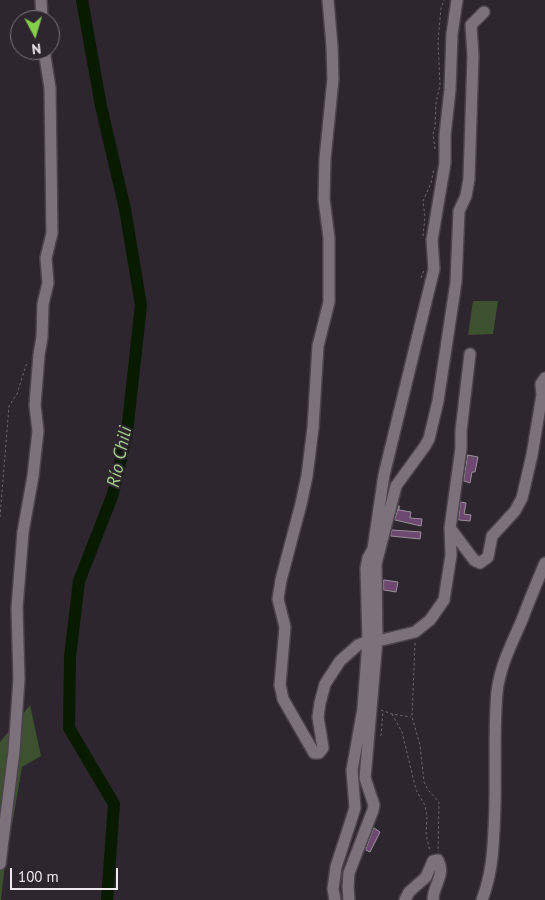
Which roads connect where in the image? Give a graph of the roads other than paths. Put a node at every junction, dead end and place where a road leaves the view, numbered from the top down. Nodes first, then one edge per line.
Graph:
1 (328, 0) edge
2 (457, 0) edge
3 (484, 12) dead end
4 (46, 60) edge
5 (470, 354) dead end
6 (545, 378) edge
7 (450, 528) junction
8 (545, 563) edge
9 (372, 640) junction
10 (0, 864) edge
11 (335, 900) edge
12 (349, 900) edge
13 (405, 900) edge
14 (432, 900) edge
15 (482, 900) edge

1 - 9 street
2 - 9 street
3 - 9 street
4 - 10 street
5 - 7 street
6 - 7 street
7 - 9 street
8 - 15 street
9 - 11 street
9 - 12 street
13 - 14 street

